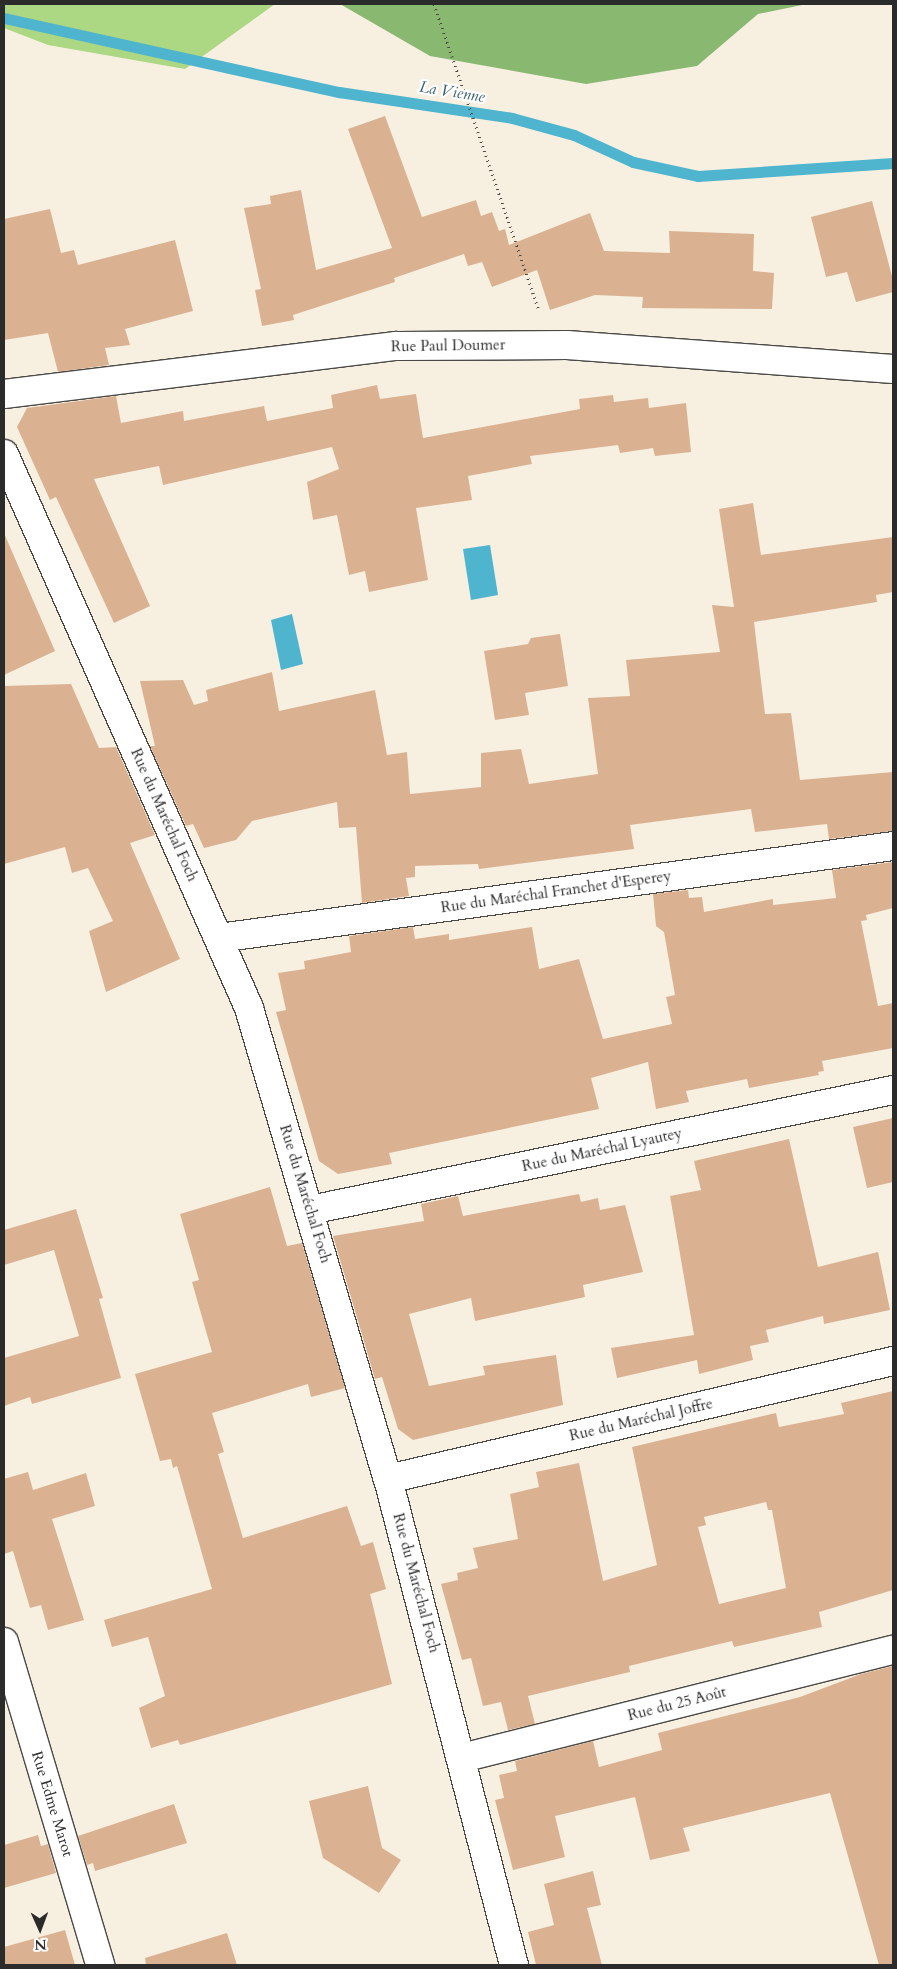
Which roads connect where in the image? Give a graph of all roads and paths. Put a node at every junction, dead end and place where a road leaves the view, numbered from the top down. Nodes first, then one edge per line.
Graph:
1 (434, 4) edge
2 (550, 345) junction
3 (893, 369) edge
4 (4, 394) edge
5 (4, 454) edge
6 (893, 846) edge
7 (219, 938) junction
8 (893, 1090) edge
9 (310, 1210) junction
10 (893, 1361) edge
11 (388, 1479) junction
12 (4, 1642) edge
13 (893, 1650) edge
14 (462, 1758) junction
15 (100, 1965) edge
16 (514, 1965) edge

1 - 2 path
2 - 3 street, Rue Paul Doumer
2 - 4 street, Rue Paul Doumer
5 - 7 street, Rue du Maréchal Foch
6 - 7 street, Rue du Maréchal Franchet d'Esperey
7 - 9 street, Rue du Maréchal Foch
8 - 9 street, Rue du Maréchal Lyautey
9 - 11 street, Rue du Maréchal Foch
10 - 11 street, Rue du Maréchal Joffre
11 - 14 street, Rue du Maréchal Foch
12 - 15 street, Rue Edme Marot
13 - 14 street, Rue du 25 Août
14 - 16 street, Rue du Maréchal Foch

